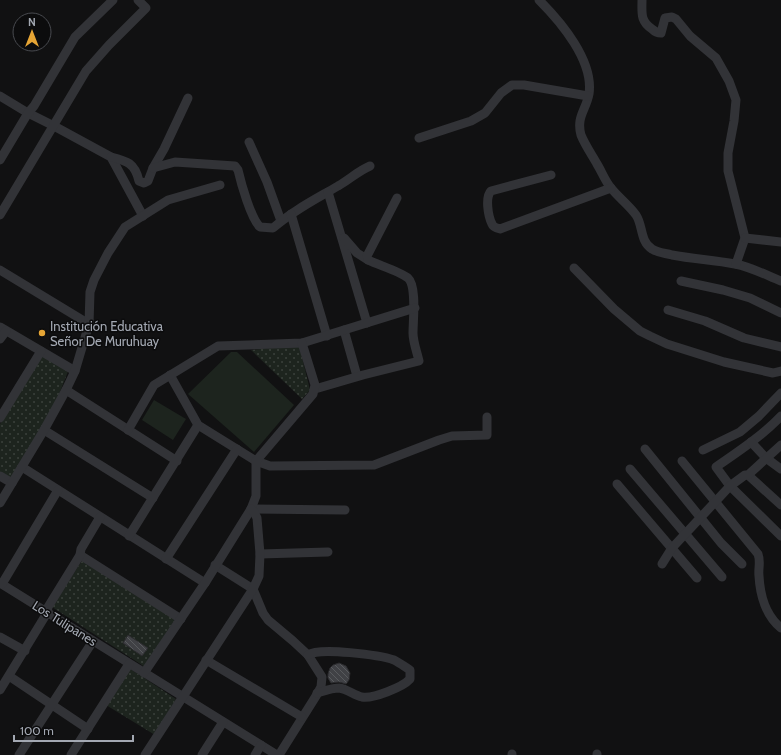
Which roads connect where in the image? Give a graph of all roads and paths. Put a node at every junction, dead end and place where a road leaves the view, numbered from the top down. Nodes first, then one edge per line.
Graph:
1 (113, 0) edge
2 (138, 0) edge
3 (540, 0) edge
4 (642, 0) edge
5 (0, 96) edge
6 (588, 96) junction
7 (188, 98) dead end
8 (28, 113) junction
9 (54, 126) junction
10 (419, 138) dead end
11 (249, 142) dead end
12 (3, 149) edge
13 (111, 157) junction
14 (0, 160) edge
15 (370, 166) dead end
16 (153, 168) junction
17 (551, 175) dead end
18 (220, 185) dead end
19 (610, 188) junction
20 (328, 192) junction
21 (397, 198) dead end
22 (291, 214) junction
23 (0, 215) edge
24 (143, 216) junction
25 (281, 221) junction
26 (341, 234) junction
27 (745, 238) junction
28 (781, 242) edge
29 (368, 260) junction
30 (736, 264) junction
31 (574, 268) dead end
32 (0, 270) edge
33 (680, 281) dead end
34 (781, 281) edge
35 (415, 308) junction
36 (668, 310) dead end
37 (781, 313) edge
38 (367, 323) junction
39 (89, 324) junction
40 (3, 329) edge
41 (344, 330) junction
42 (327, 336) junction
43 (0, 339) edge
44 (302, 343) junction
45 (781, 347) edge
46 (41, 351) junction
47 (74, 371) junction
48 (781, 371) edge
49 (170, 375) junction
50 (357, 376) junction
51 (315, 389) junction
52 (66, 390) junction
53 (781, 393) edge
54 (781, 416) edge
55 (487, 417) dead end
56 (0, 418) edge
57 (198, 425) junction
58 (44, 430) junction
59 (128, 430) junction
60 (751, 442) junction
61 (781, 445) edge
62 (237, 449) junction
63 (645, 449) dead end
64 (703, 450) dead end
65 (766, 458) junction
66 (177, 461) junction
67 (682, 461) dead end
68 (256, 462) junction
69 (22, 467) junction
70 (630, 469) dead end
71 (781, 469) edge
72 (748, 475) junction
73 (0, 476) edge
74 (12, 483) junction
75 (617, 484) dead end
76 (730, 486) junction
77 (58, 490) junction
78 (153, 498) junction
79 (715, 501) junction
80 (0, 503) edge
81 (781, 505) edge
82 (251, 509) junction
83 (345, 510) dead end
84 (100, 517) junction
85 (701, 518) junction
86 (685, 533) junction
87 (130, 536) junction
88 (781, 536) edge
89 (672, 548) junction
90 (328, 552) dead end
91 (260, 554) junction
92 (80, 555) junction
93 (166, 559) junction
94 (662, 564) dead end
95 (742, 564) dead end
96 (215, 565) junction
97 (722, 577) dead end
98 (697, 578) dead end
99 (204, 583) junction
100 (1, 584) edge
101 (253, 589) junction
102 (48, 613) junction
103 (181, 619) junction
104 (781, 628) edge
105 (0, 637) edge
106 (93, 641) junction
107 (25, 651) junction
108 (308, 655) junction
109 (206, 660) junction
110 (129, 664) junction
111 (144, 673) junction
112 (9, 676) junction
113 (0, 690) edge
114 (318, 693) junction
115 (182, 696) junction
116 (51, 704) junction
117 (302, 717) junction
118 (223, 722) junction
119 (88, 729) junction
120 (261, 745) junction
121 (20, 755) edge
122 (71, 755) edge
123 (145, 755) edge
124 (202, 755) edge
125 (255, 755) edge
126 (278, 755) edge

1 - 8 street
2 - 9 street
3 - 6 street
4 - 27 street
5 - 8 street
6 - 10 street
6 - 19 street
7 - 16 street
8 - 9 street
8 - 12 street
9 - 13 street
9 - 23 street
11 - 25 street
12 - 14 street
13 - 16 street
13 - 24 street
15 - 20 street
16 - 25 street
17 - 19 street
18 - 24 street
19 - 30 street
20 - 22 street
20 - 26 street
21 - 29 street
22 - 25 street
22 - 42 street
24 - 39 street
26 - 29 street
26 - 38 street
27 - 28 street
27 - 30 street
29 - 35 street
30 - 34 street
31 - 48 street
32 - 39 street
33 - 37 street
35 - 38 street
35 - 50 street
36 - 45 street
38 - 41 street
39 - 47 street
40 - 43 street
40 - 46 street
41 - 42 street
41 - 50 street
42 - 44 street
44 - 49 street
44 - 51 street
46 - 47 street
46 - 56 street
47 - 52 street
49 - 57 street
49 - 59 street
50 - 51 street
51 - 68 street
52 - 58 street
52 - 59 street
53 - 64 street
54 - 60 street
55 - 68 street
57 - 62 street
57 - 66 street
58 - 69 street
58 - 78 street
59 - 66 street
60 - 65 street
60 - 76 street
61 - 65 street
62 - 68 street
62 - 93 street
63 - 85 street
65 - 71 street
65 - 72 street
66 - 78 street
67 - 79 street
68 - 82 street
69 - 74 street
69 - 77 street
70 - 86 street
72 - 76 street
72 - 81 street
73 - 74 street
74 - 80 street
75 - 89 street
76 - 79 street
76 - 88 street
77 - 84 street
77 - 100 street
78 - 87 street
79 - 85 street
79 - 104 street
82 - 83 street
82 - 91 street
82 - 96 street
84 - 87 street
84 - 92 street
85 - 86 street
85 - 95 street
86 - 89 street
86 - 97 street
87 - 93 street
89 - 94 street
89 - 98 street
90 - 91 street
91 - 101 street
92 - 102 street
92 - 103 street
93 - 99 street
96 - 99 street
96 - 101 street
99 - 103 street
100 - 102 street, Los Tulipanes
101 - 108 street
101 - 109 street
102 - 106 street, Los Tulipanes
102 - 107 street
103 - 111 street
105 - 107 street
106 - 110 street, Los Tulipanes
106 - 116 street
107 - 112 street
108 - 114 street
108 - 114 street
109 - 115 street
109 - 117 street
110 - 111 street, Los Tulipanes
110 - 119 street
111 - 115 street, Los Tulipanes
112 - 113 street
112 - 116 street
114 - 117 street
115 - 118 street, Los Tulipanes
115 - 123 street
116 - 119 street
116 - 121 street
117 - 126 street
118 - 120 street, Los Tulipanes
118 - 124 street
119 - 122 street
120 - 125 street
120 - 126 street, Los Tulipanes

